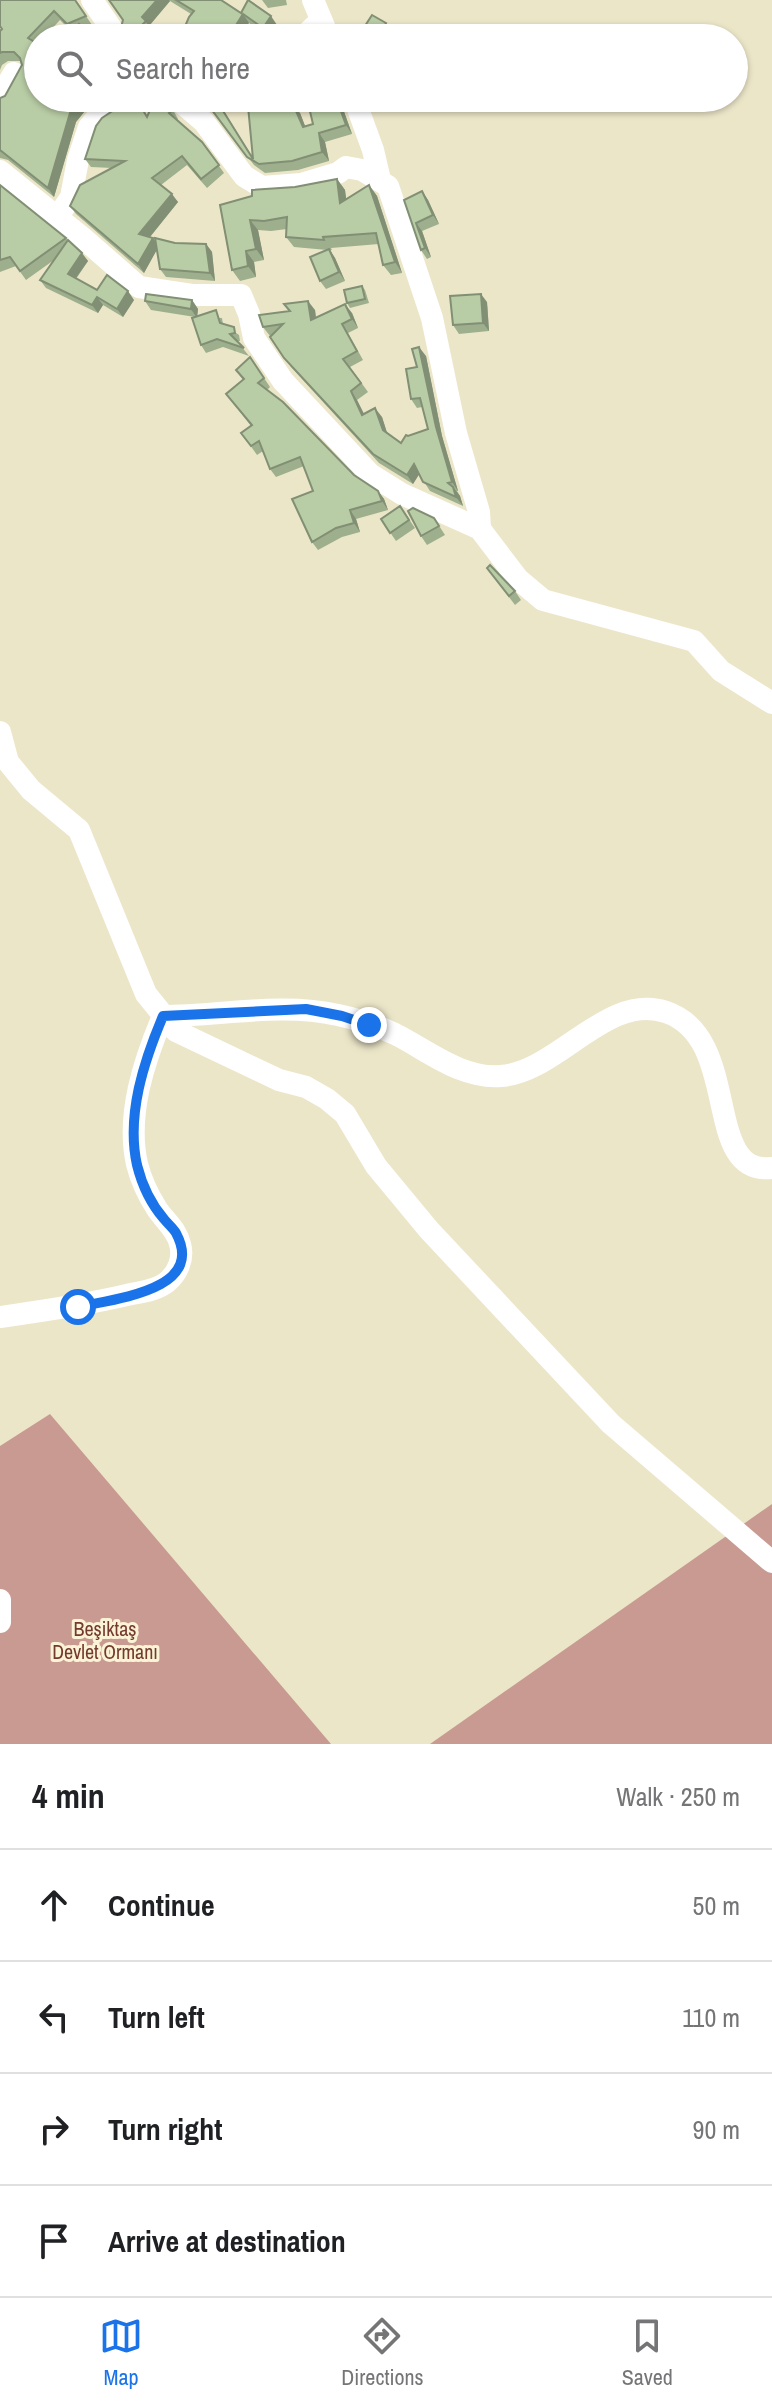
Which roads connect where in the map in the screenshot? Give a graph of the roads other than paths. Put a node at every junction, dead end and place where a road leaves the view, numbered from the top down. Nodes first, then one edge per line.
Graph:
1 (92, 0) edge
2 (108, 24) edge
3 (14, 73) edge
4 (0, 97) edge
5 (104, 112) edge
6 (198, 112) edge
7 (359, 112) edge
8 (0, 171) edge
9 (380, 180) junction
10 (57, 218) junction
11 (480, 529) junction
12 (772, 703) edge
13 (0, 732) edge
14 (163, 1016) junction
15 (772, 1168) edge
16 (0, 1317) edge
17 (772, 1562) edge
18 (0, 1600) edge
19 (0, 1622) edge

1 - 2 street
3 - 4 street
5 - 10 street
6 - 9 street
7 - 9 street
8 - 10 street
9 - 11 street
10 - 11 street
11 - 12 street
13 - 14 street
14 - 15 street
14 - 16 street
14 - 17 street
18 - 19 street

